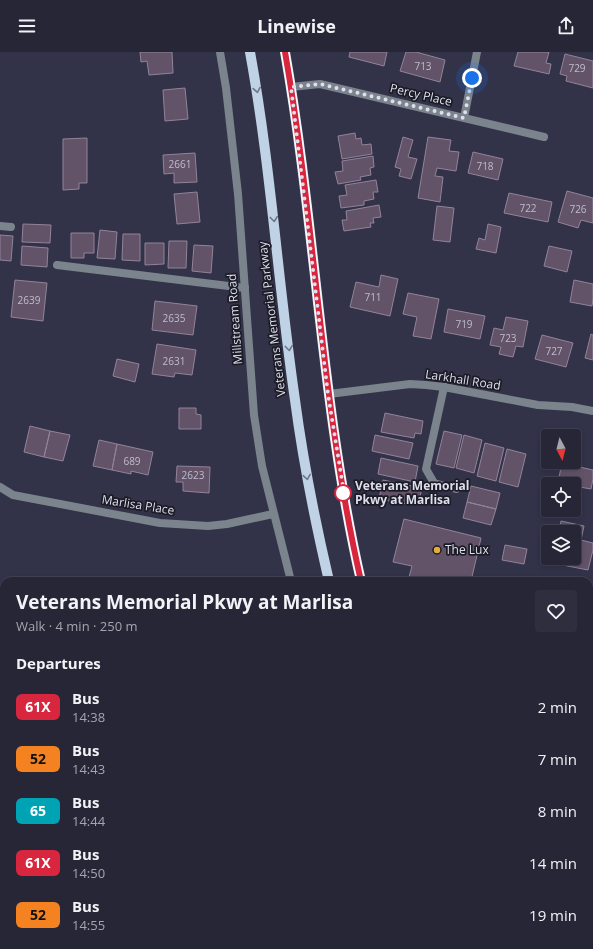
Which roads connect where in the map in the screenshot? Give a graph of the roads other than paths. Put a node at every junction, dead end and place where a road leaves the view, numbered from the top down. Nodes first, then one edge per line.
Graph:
1 (220, 52) edge
2 (250, 52) edge
3 (285, 52) edge
4 (477, 52) edge
5 (291, 87) junction
6 (464, 118) junction
7 (544, 137) dead end
8 (0, 226) edge
9 (11, 227) dead end
10 (57, 265) dead end
11 (244, 288) junction
12 (444, 387) junction
13 (328, 394) junction
14 (593, 411) edge
15 (0, 487) edge
16 (456, 489) dead end
17 (273, 514) junction
18 (290, 577) edge
19 (328, 577) edge
20 (360, 577) edge

1 - 11 street, Millstream Road
2 -> 19 main road, Veterans Memorial Parkway
3 - 5 main road
4 - 6 street
5 - 6 street, Percy Place
5 - 13 main road
6 - 7 street, Percy Place
8 - 9 street
10 - 11 street
11 - 17 street, Millstream Road
12 - 13 street, Larkhall Road
12 - 14 street, Larkhall Road
12 - 16 street
13 - 20 main road
15 - 17 street, Marlisa Place
17 - 18 street, Millstream Road

